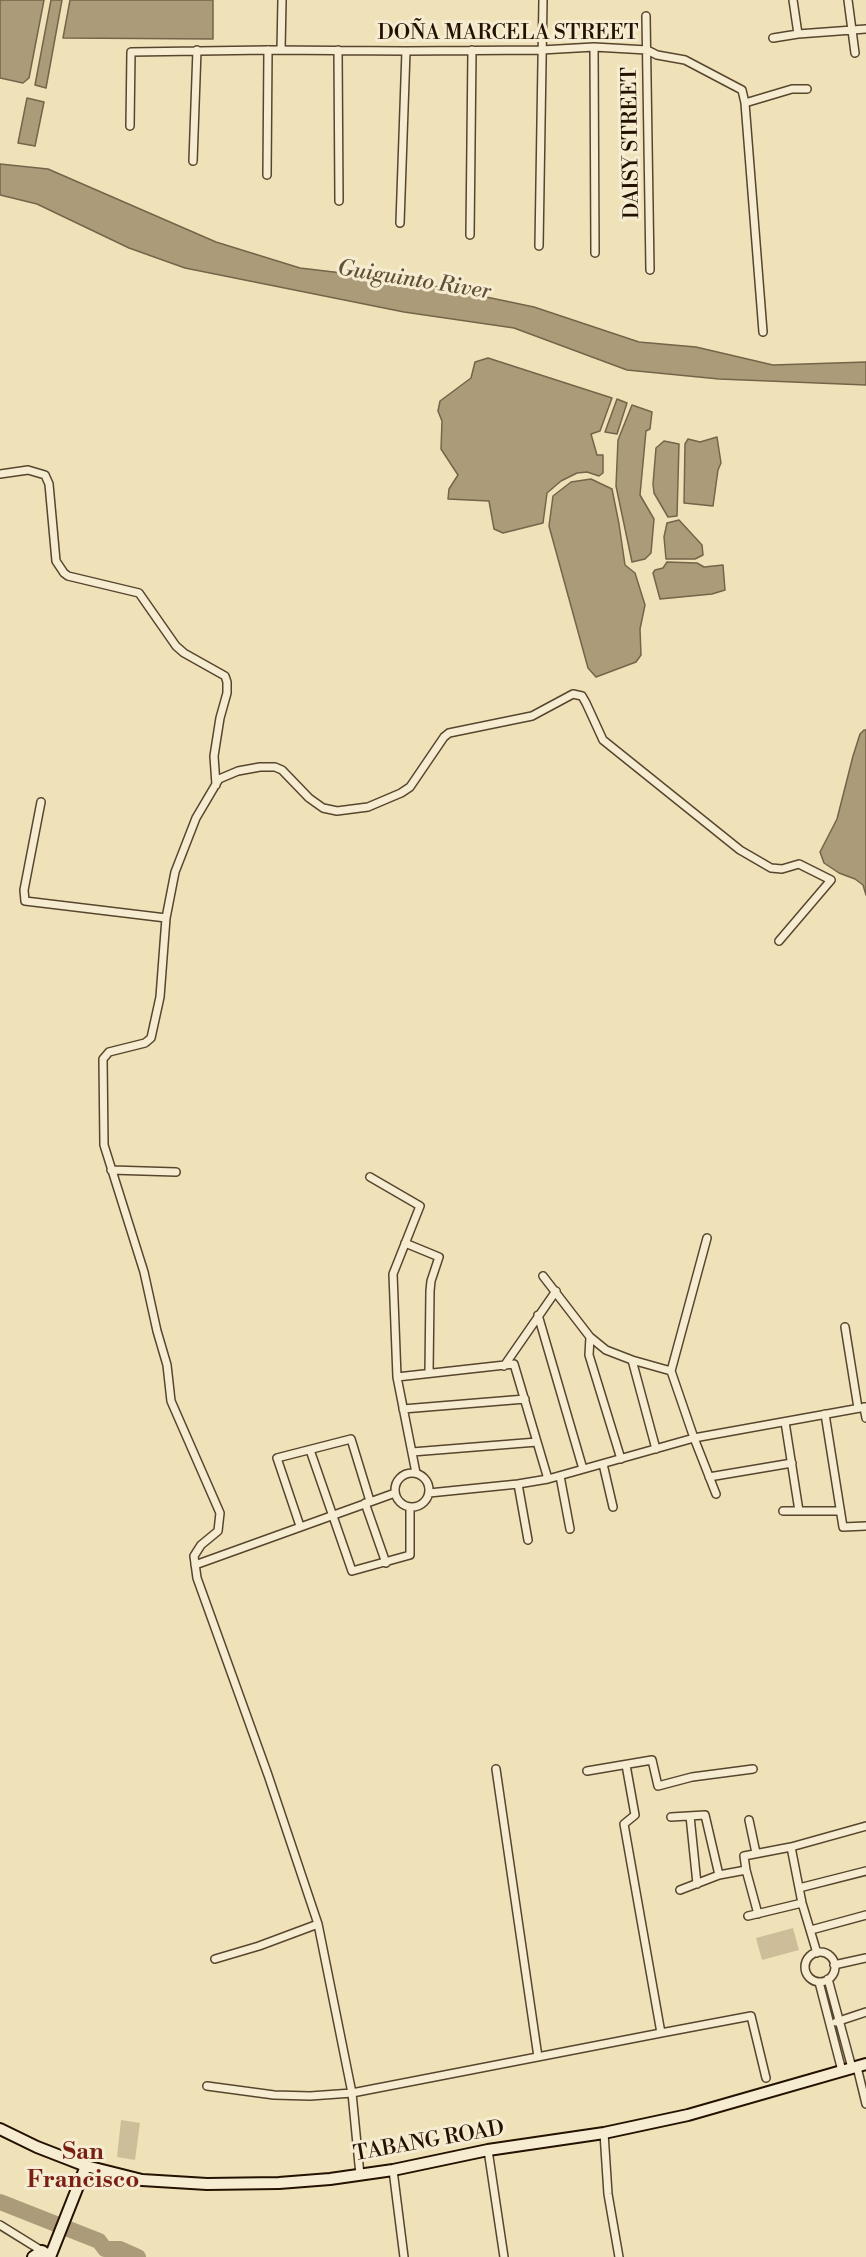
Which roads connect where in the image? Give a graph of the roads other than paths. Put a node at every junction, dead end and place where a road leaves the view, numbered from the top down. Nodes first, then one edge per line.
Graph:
1 (282, 0) edge
2 (543, 0) edge
3 (793, 0) edge
4 (848, 0) edge
5 (646, 16) dead end
6 (853, 29) junction
7 (866, 29) edge
8 (798, 33) junction
9 (773, 38) dead end
10 (594, 47) junction
11 (197, 50) junction
12 (268, 50) junction
13 (281, 50) junction
14 (338, 50) junction
15 (472, 50) junction
16 (541, 50) junction
17 (647, 50) junction
18 (406, 51) junction
19 (855, 53) dead end
20 (807, 89) dead end
21 (745, 103) junction
22 (130, 126) dead end
23 (193, 161) dead end
24 (267, 175) dead end
25 (339, 201) dead end
26 (400, 223) dead end
27 (470, 235) dead end
28 (539, 246) dead end
29 (595, 253) dead end
30 (650, 270) dead end
31 (763, 332) dead end
32 (0, 474) edge
33 (216, 785) junction
34 (41, 802) dead end
35 (165, 918) junction
36 (779, 941) dead end
37 (111, 1170) junction
38 (176, 1173) dead end
39 (370, 1177) dead end
40 (707, 1238) dead end
41 (405, 1244) junction
42 (543, 1276) dead end
43 (556, 1291) junction
44 (538, 1315) junction
45 (845, 1328) dead end
46 (590, 1337) junction
47 (632, 1360) junction
48 (504, 1365) junction
49 (671, 1371) junction
50 (429, 1373) junction
51 (397, 1377) junction
52 (525, 1399) junction
53 (862, 1408) edge
54 (404, 1409) junction
55 (825, 1414) junction
56 (866, 1418) edge
57 (785, 1422) junction
58 (694, 1438) junction
59 (537, 1442) junction
60 (656, 1449) junction
61 (310, 1450) junction
62 (412, 1452) junction
63 (621, 1459) junction
64 (792, 1463) junction
65 (603, 1464) junction
66 (583, 1469) junction
67 (416, 1473) junction
68 (560, 1476) junction
69 (709, 1477) junction
70 (548, 1479) junction
71 (518, 1484) junction
72 (429, 1492) junction
73 (395, 1493) junction
74 (716, 1494) dead end
75 (368, 1502) junction
76 (410, 1507) junction
77 (613, 1507) dead end
78 (783, 1511) dead end
79 (800, 1511) junction
80 (840, 1511) junction
81 (333, 1515) junction
82 (300, 1526) junction
83 (866, 1526) edge
84 (570, 1529) dead end
85 (528, 1540) dead end
86 (386, 1563) junction
87 (195, 1565) junction
88 (626, 1765) junction
89 (496, 1769) dead end
90 (753, 1769) dead end
91 (586, 1771) dead end
92 (690, 1816) junction
93 (671, 1817) dead end
94 (749, 1820) dead end
95 (866, 1826) edge
96 (791, 1847) junction
97 (756, 1854) junction
98 (746, 1870) junction
99 (866, 1871) edge
100 (719, 1875) junction
101 (697, 1884) junction
102 (799, 1888) junction
103 (680, 1890) dead end
104 (802, 1903) junction
105 (758, 1914) junction
106 (866, 1915) edge
107 (748, 1916) dead end
108 (318, 1924) junction
109 (811, 1930) junction
110 (817, 1953) junction
111 (866, 1958) edge
112 (215, 1959) dead end
113 (834, 1965) junction
114 (828, 1979) junction
115 (819, 1982) junction
116 (866, 2012) edge
117 (840, 2020) junction
118 (831, 2023) junction
119 (660, 2033) junction
120 (538, 2057) junction
121 (854, 2067) edge
122 (766, 2078) dead end
123 (207, 2086) dead end
124 (352, 2093) junction
125 (866, 2104) edge
126 (0, 2129) edge
127 (604, 2133) junction
128 (488, 2151) junction
129 (86, 2166) junction
130 (393, 2170) junction
131 (360, 2175) junction
132 (0, 2225) edge
133 (44, 2255) edge
134 (404, 2257) edge
135 (504, 2257) edge
136 (619, 2257) edge

1 - 13 street
2 - 16 street
3 - 8 street
4 - 6 street
5 - 17 street, DAISY STREET
6 - 7 street
6 - 8 street
6 - 19 street
8 - 9 street
10 - 16 street, DOÑA MARCELA STREET
10 - 17 street, DOÑA MARCELA STREET
10 - 29 street
11 - 12 street, DOÑA MARCELA STREET
11 - 22 street, DOÑA MARCELA STREET
11 - 23 street
12 - 13 street, DOÑA MARCELA STREET
12 - 24 street
13 - 14 street, DOÑA MARCELA STREET
14 - 18 street, DOÑA MARCELA STREET
14 - 25 street
15 - 16 street, DOÑA MARCELA STREET
15 - 18 street, DOÑA MARCELA STREET
15 - 27 street
16 - 28 street
17 - 21 street, DOÑA MARCELA STREET
17 - 30 street, DAISY STREET
18 - 26 street
20 - 21 street
21 - 31 street
32 - 33 street
33 - 35 street
33 - 36 street
34 - 35 street
35 - 37 street
37 - 38 street
37 - 87 street
39 - 41 street
40 - 49 street
41 - 50 street
41 - 51 street
42 - 43 street
43 - 44 street
43 - 46 street
44 - 48 street
44 - 66 street
45 - 53 street
46 - 47 street
46 - 63 street
47 - 49 street
47 - 60 street
48 - 50 street
48 - 52 street
49 - 58 street
50 - 51 street
51 - 54 street
52 - 54 street
52 - 59 street
53 - 55 street
53 - 56 street
54 - 62 street
55 - 57 street
55 - 80 street
57 - 58 street
57 - 64 street
58 - 60 street
58 - 69 street
59 - 62 street
59 - 70 street
60 - 63 street
61 - 75 street
61 - 81 street
61 - 82 street
62 - 67 street
63 - 65 street
64 - 69 street
64 - 79 street
65 - 66 street
65 - 77 street
66 - 68 street
67 - 72 street
67 - 73 street
68 - 70 street
68 - 84 street
69 - 74 street
70 - 71 street
71 - 72 street
71 - 85 street
72 - 76 street
73 - 75 street
73 - 76 street
75 - 81 street
75 - 86 street
76 - 86 street
78 - 79 street
79 - 80 street
80 - 83 street
81 - 82 street
81 - 86 street
82 - 87 street
87 - 108 street
88 - 90 street
88 - 91 street
88 - 119 street
89 - 120 street
92 - 93 street
92 - 100 street
92 - 101 street
94 - 97 street
95 - 96 street
96 - 97 street
96 - 102 street
97 - 98 street
98 - 100 street
98 - 105 street
99 - 102 street
100 - 101 street
101 - 103 street
102 - 104 street
104 - 105 street
104 - 109 street
105 - 107 street
106 - 109 street
108 - 112 street
108 - 124 street
109 - 110 street
110 - 113 street
110 - 115 street
111 - 113 street
113 - 114 street
114 - 115 street
114 - 117 street
115 - 118 street
116 - 117 street
117 - 118 street
117 - 121 street
118 - 121 street
119 - 120 street
119 - 122 street
120 - 124 street
121 - 125 street
121 - 127 main road, TABANG ROAD
123 - 124 street
124 - 131 street
126 - 129 main road, TABANG ROAD
127 - 128 main road, TABANG ROAD
127 - 136 street
128 - 130 main road, TABANG ROAD
128 - 135 street
129 - 131 main road, TABANG ROAD
129 - 133 main road
130 - 131 main road, TABANG ROAD
130 - 134 street
132 - 133 street

